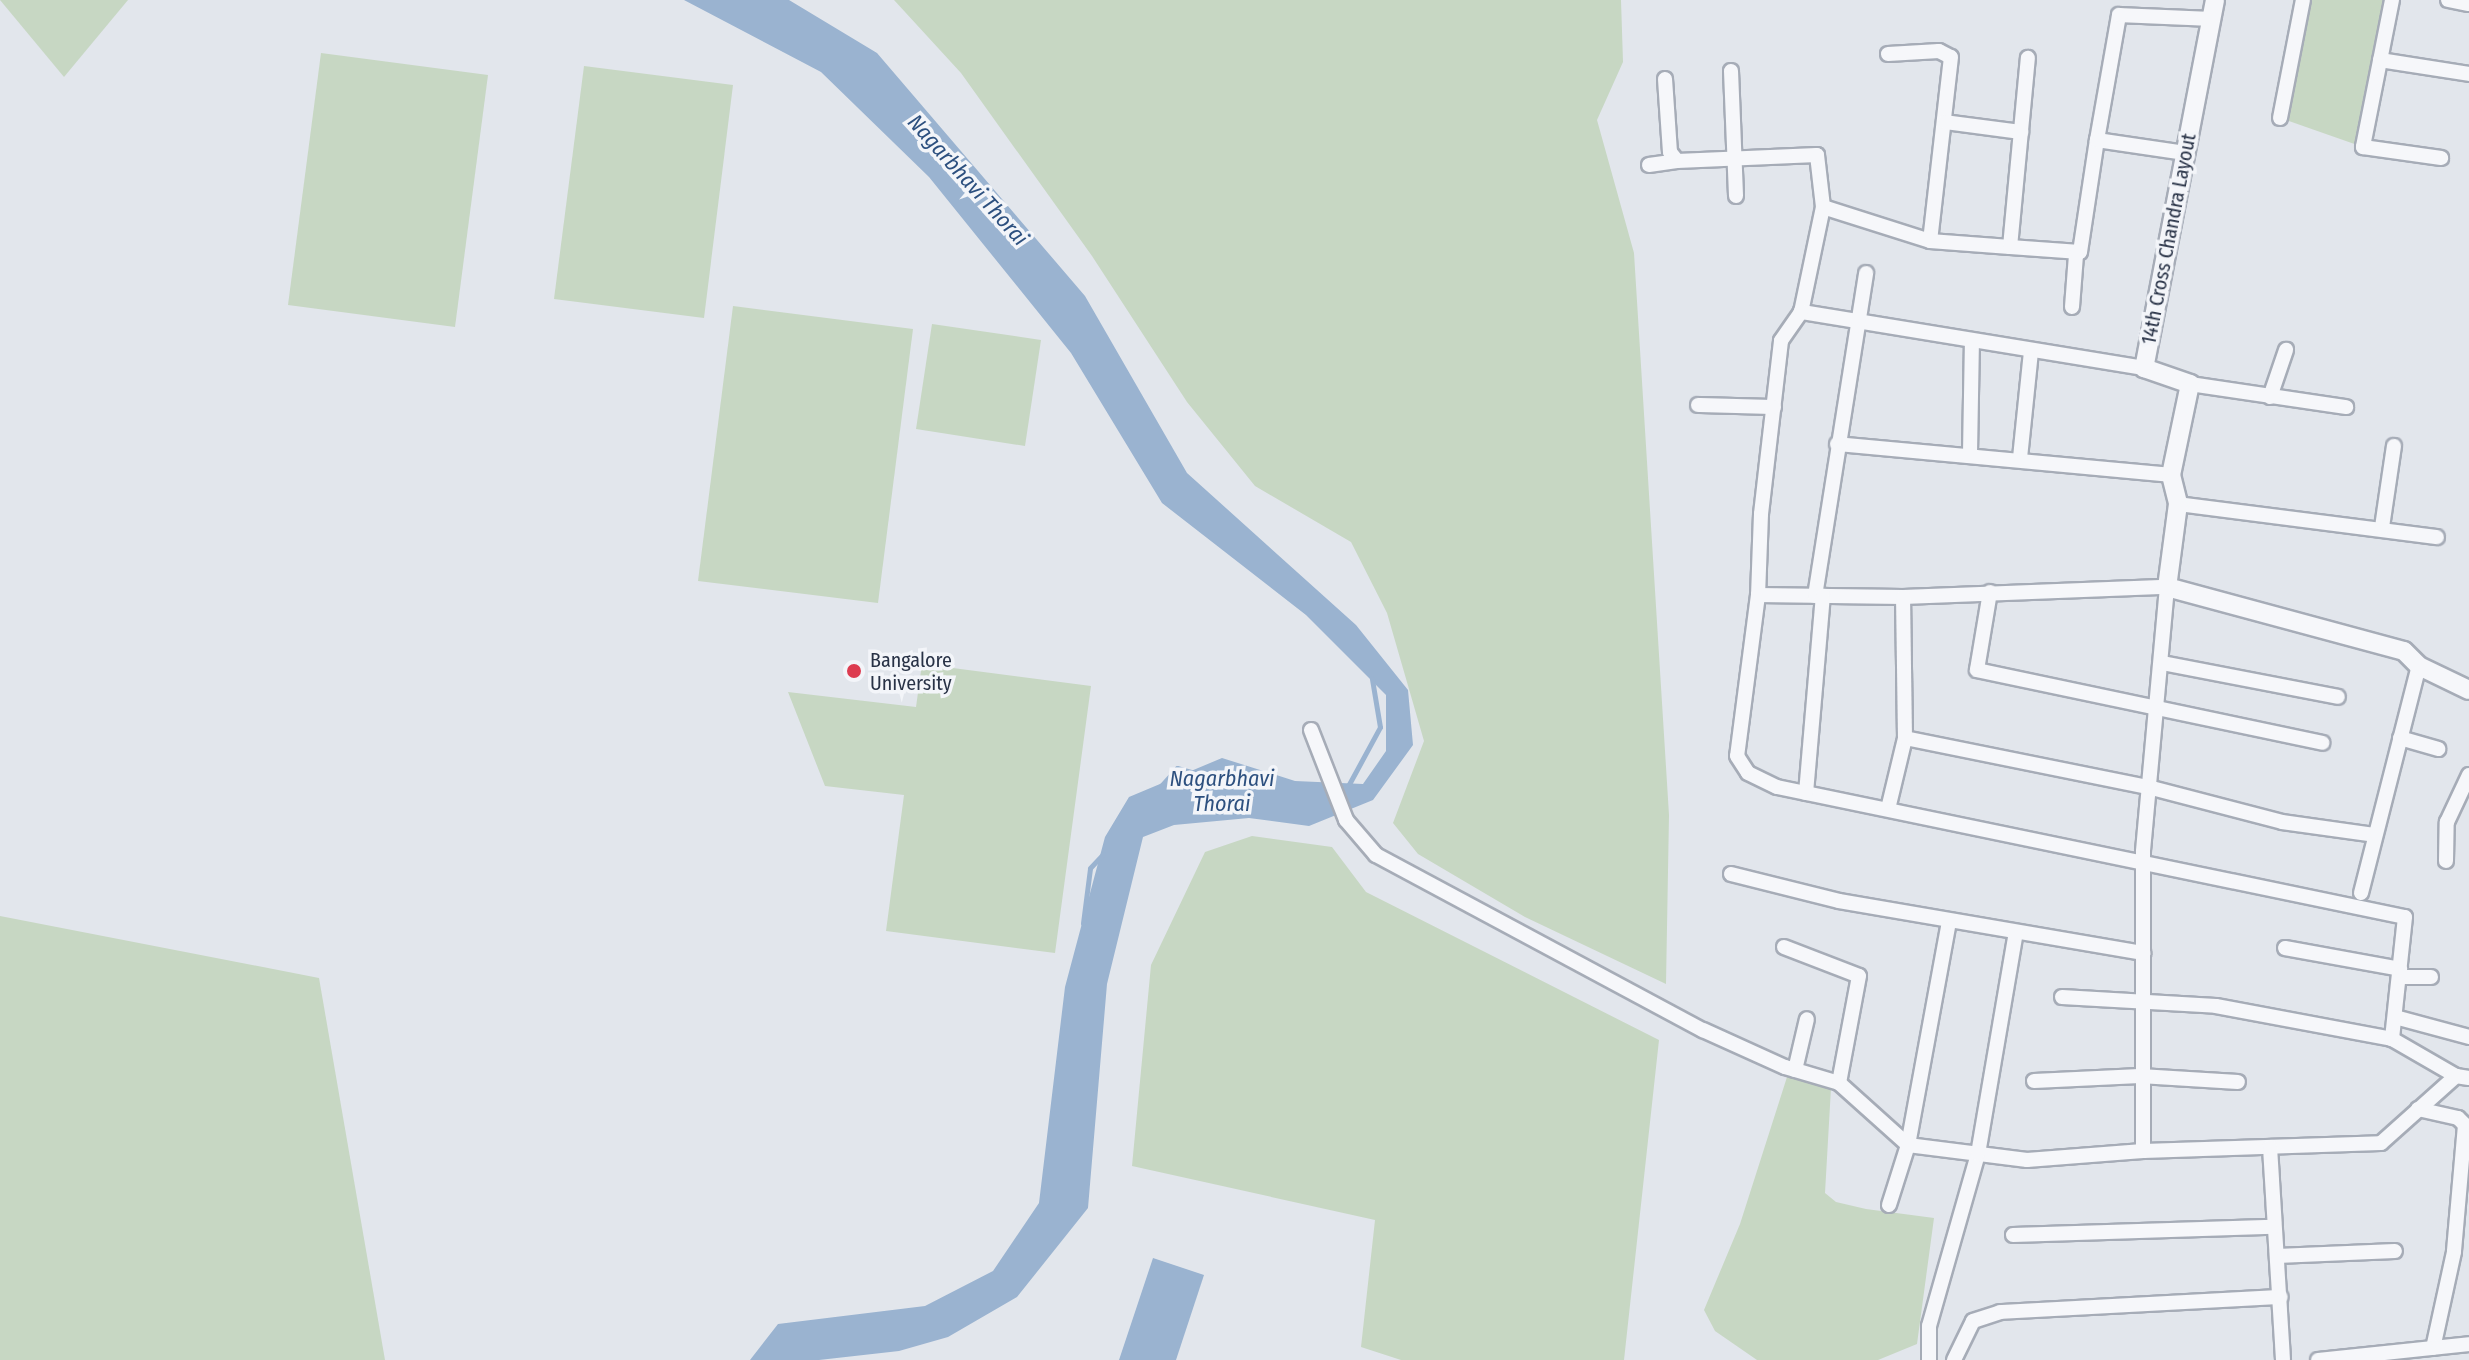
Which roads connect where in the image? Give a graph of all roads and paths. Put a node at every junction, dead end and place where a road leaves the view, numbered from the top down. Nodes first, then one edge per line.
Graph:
1 (2215, 0) edge
2 (2303, 0) edge
3 (2392, 0) edge
4 (2448, 0) edge
5 (2469, 4) edge
6 (2211, 19) junction
7 (1888, 54) dead end
8 (2028, 58) dead end
9 (2380, 60) junction
10 (1731, 71) dead end
11 (2469, 74) edge
12 (1665, 79) dead end
13 (2280, 118) dead end
14 (1945, 122) junction
15 (2021, 132) junction
16 (2097, 140) junction
17 (2185, 153) junction
18 (1734, 157) junction
19 (2441, 158) dead end
20 (1677, 161) junction
21 (1649, 165) dead end
22 (1736, 196) dead end
23 (1823, 207) junction
24 (1930, 241) junction
25 (2010, 247) junction
26 (2076, 255) junction
27 (1866, 273) dead end
28 (2072, 307) dead end
29 (1801, 312) junction
30 (1858, 324) junction
31 (1972, 342) junction
32 (2286, 350) dead end
33 (2031, 351) junction
34 (2144, 368) junction
35 (2190, 384) junction
36 (2270, 397) junction
37 (1698, 405) dead end
38 (1774, 407) junction
39 (2346, 407) dead end
40 (1837, 444) junction
41 (2394, 446) dead end
42 (1970, 453) junction
43 (2020, 458) junction
44 (2171, 475) junction
45 (2178, 504) junction
46 (2382, 527) junction
47 (2437, 537) dead end
48 (2167, 587) junction
49 (1990, 592) junction
50 (1758, 595) junction
51 (1819, 596) junction
52 (1903, 597) junction
53 (2162, 663) junction
54 (2419, 666) junction
55 (2469, 690) edge
56 (2338, 697) dead end
57 (2158, 711) junction
58 (1311, 730) dead end
59 (1905, 738) junction
60 (2400, 738) junction
61 (2322, 743) dead end
62 (2438, 749) dead end
63 (2469, 775) edge
64 (2148, 787) junction
65 (1806, 793) junction
66 (1888, 809) junction
67 (2374, 835) junction
68 (2446, 861) dead end
69 (2146, 867) junction
70 (1731, 874) dead end
71 (2361, 893) dead end
72 (1949, 921) junction
73 (2016, 932) junction
74 (1784, 947) dead end
75 (2285, 948) dead end
76 (2144, 953) junction
77 (2399, 973) junction
78 (2431, 977) dead end
79 (2062, 997) dead end
80 (2142, 999) junction
81 (2395, 1017) junction
82 (1807, 1019) dead end
83 (2469, 1037) edge
84 (2392, 1039) junction
85 (1795, 1070) junction
86 (2140, 1076) junction
87 (2462, 1077) edge
88 (2034, 1081) dead end
89 (2238, 1082) dead end
90 (1839, 1083) junction
91 (2418, 1109) junction
92 (1908, 1145) junction
93 (2270, 1147) junction
94 (2143, 1151) junction
95 (1978, 1154) junction
96 (1889, 1205) dead end
97 (2273, 1227) junction
98 (2013, 1235) dead end
99 (2395, 1251) dead end
100 (2277, 1256) junction
101 (2281, 1297) junction
102 (2469, 1344) edge
103 (2433, 1348) junction
104 (1929, 1360) edge
105 (1954, 1360) edge
106 (2283, 1360) edge
107 (2318, 1360) edge

1 - 6 street, 14th Cross Chandra Layout
2 - 13 street
3 - 9 street
4 - 5 street
6 - 16 street
6 - 17 street, 14th Cross Chandra Layout
7 - 14 street
8 - 15 street
9 - 11 street
9 - 19 street
10 - 18 street
12 - 20 street
14 - 15 street
14 - 24 street
15 - 25 street
16 - 17 street
16 - 26 street
17 - 34 street, 14th Cross Chandra Layout
18 - 20 street
18 - 22 street
18 - 23 street
20 - 21 street
23 - 24 street
23 - 29 street
24 - 25 street
25 - 26 street
26 - 28 street
27 - 30 street
29 - 30 street
29 - 38 street
30 - 31 street
30 - 40 street
31 - 33 street
31 - 42 street
32 - 36 street
33 - 34 street
33 - 43 street
34 - 35 street, 14th Cross Chandra Layout
35 - 36 street
35 - 44 street
36 - 39 street
37 - 38 street
38 - 50 street
40 - 42 street
40 - 51 street
41 - 46 street
42 - 43 street
43 - 44 street
44 - 45 street
45 - 46 street
45 - 48 street
46 - 47 street
48 - 49 street
48 - 53 street
48 - 54 street
49 - 52 street
49 - 57 street
50 - 51 street
50 - 65 street
51 - 52 street
51 - 65 street
52 - 59 street
53 - 56 street
53 - 57 street
54 - 55 street
54 - 60 street
57 - 61 street
57 - 64 street
58 - 85 street
59 - 64 street
59 - 66 street
60 - 62 street
60 - 67 street
63 - 68 street
64 - 67 street
64 - 69 street
65 - 66 street
66 - 69 street
67 - 71 street
69 - 76 street
69 - 77 street
70 - 72 street
72 - 73 street
72 - 92 street
73 - 76 street
73 - 95 street
74 - 90 street
75 - 77 street
76 - 80 street
77 - 78 street
77 - 81 street
79 - 80 street
80 - 84 street
80 - 86 street
81 - 83 street
81 - 84 street
82 - 85 street
84 - 87 street
85 - 90 street
86 - 88 street
86 - 89 street
86 - 94 street
87 - 91 street
90 - 92 street
91 - 93 street
91 - 103 street
92 - 95 street
92 - 96 street
93 - 94 street
93 - 97 street
94 - 95 street
95 - 104 street
97 - 98 street
97 - 100 street
99 - 100 street
100 - 101 street
101 - 105 street
101 - 106 street
102 - 103 street
103 - 107 street

